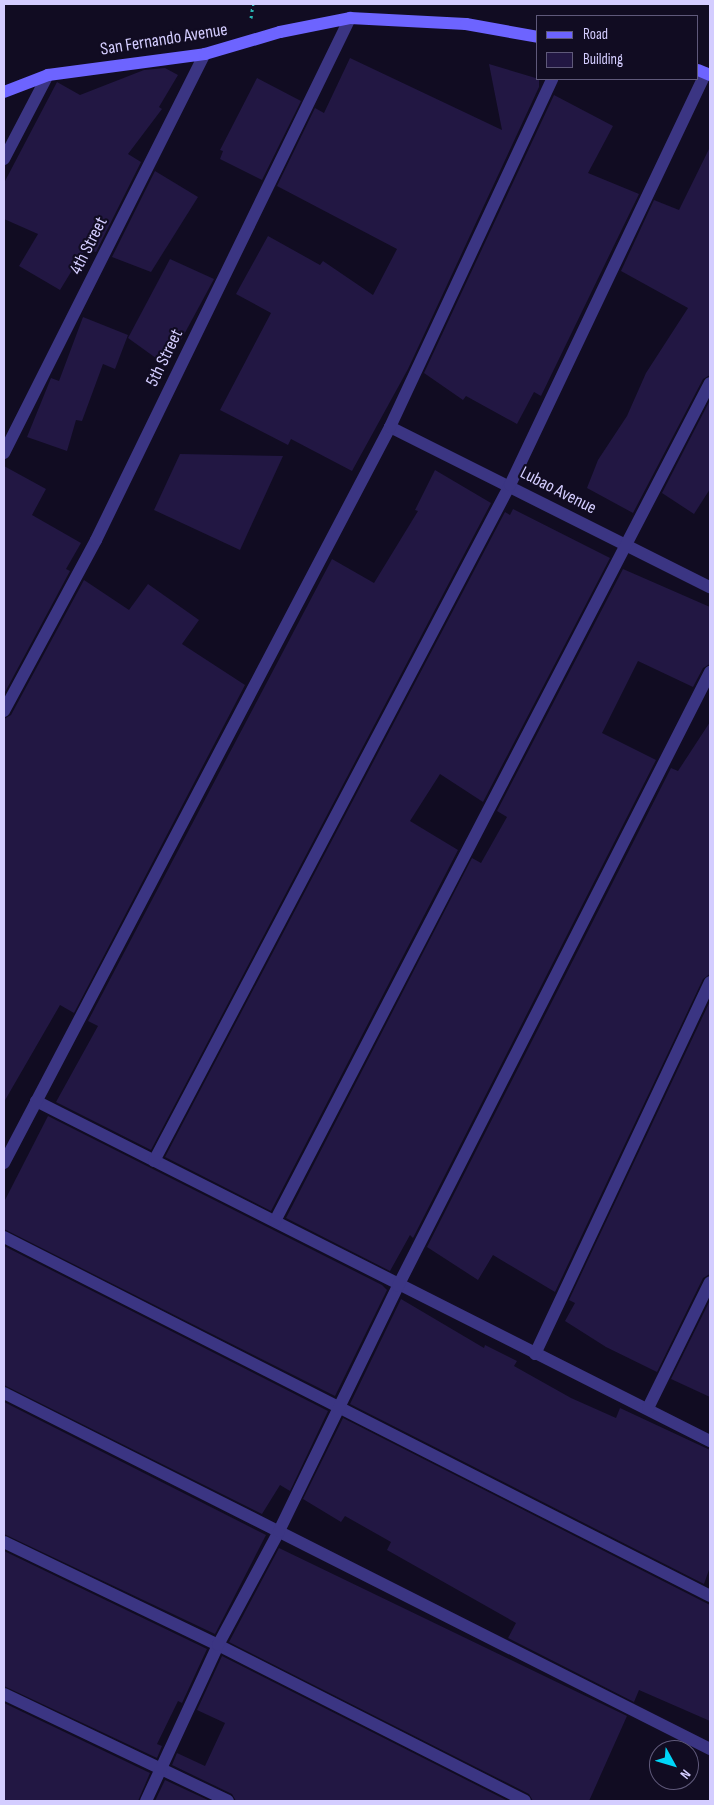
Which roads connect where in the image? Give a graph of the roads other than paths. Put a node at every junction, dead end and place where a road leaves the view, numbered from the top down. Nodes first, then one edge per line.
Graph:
1 (350, 18) junction
2 (536, 37) edge
3 (205, 54) junction
4 (705, 72) edge
5 (48, 75) junction
6 (552, 80) edge
7 (4, 92) edge
8 (4, 159) edge
9 (710, 383) edge
10 (390, 427) junction
11 (4, 453) edge
12 (510, 486) junction
13 (626, 545) junction
14 (710, 587) edge
15 (710, 672) edge
16 (4, 711) edge
17 (710, 982) edge
18 (36, 1101) junction
19 (7, 1147) edge
20 (154, 1161) junction
21 (4, 1163) edge
22 (275, 1221) junction
23 (4, 1237) edge
24 (710, 1282) edge
25 (398, 1286) junction
26 (535, 1354) junction
27 (4, 1393) edge
28 (338, 1406) junction
29 (648, 1408) junction
30 (710, 1441) edge
31 (279, 1531) junction
32 (4, 1542) edge
33 (710, 1596) edge
34 (218, 1645) junction
35 (4, 1694) edge
36 (710, 1749) edge
37 (163, 1768) junction
38 (146, 1801) edge
39 (228, 1801) edge
40 (525, 1801) edge

1 - 2 main road, San Fernando Avenue
1 - 3 main road, San Fernando Avenue
1 - 16 street, 5th Street
3 - 5 main road, San Fernando Avenue
3 - 11 street, 4th Street
4 - 12 street
5 - 7 main road, San Fernando Avenue
5 - 8 street
6 - 10 street
9 - 13 street
10 - 12 street, Lubao Avenue
10 - 18 street
12 - 13 street, Lubao Avenue
12 - 20 street
13 - 14 street, Lubao Avenue
13 - 22 street
15 - 25 street
17 - 26 street
18 - 19 street
18 - 20 street
19 - 21 street
20 - 22 street
22 - 25 street
23 - 28 street
24 - 29 street
25 - 26 street
25 - 28 street
26 - 29 street
27 - 31 street
28 - 31 street
28 - 33 street
29 - 30 street
31 - 34 street
31 - 36 street
32 - 34 street
34 - 37 street
34 - 40 street
35 - 37 street
37 - 38 street
37 - 39 street

